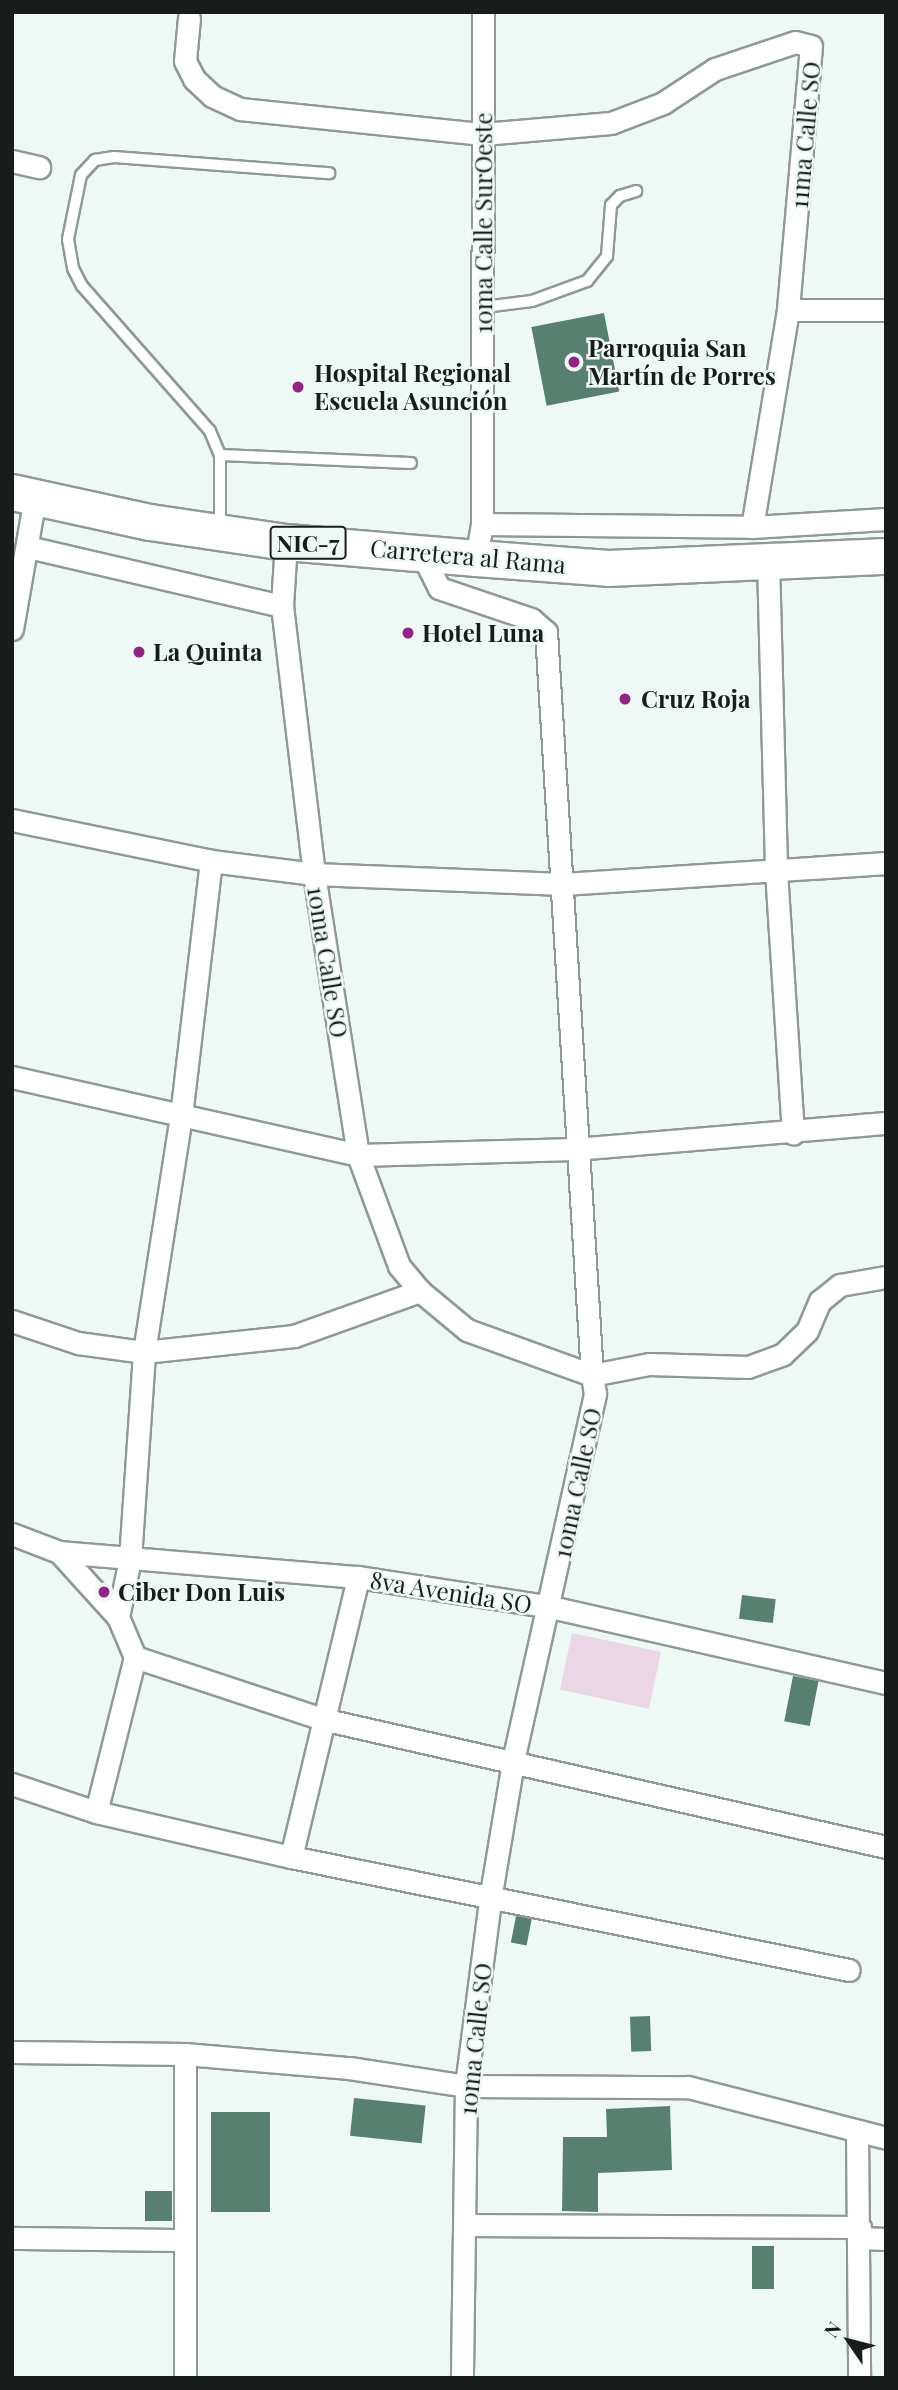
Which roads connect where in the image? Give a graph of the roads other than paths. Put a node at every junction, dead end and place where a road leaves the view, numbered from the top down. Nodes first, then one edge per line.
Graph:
1 (482, 12) edge
2 (189, 18) dead end
3 (483, 134) junction
4 (12, 161) edge
5 (39, 167) dead end
6 (329, 173) dead end
7 (636, 191) dead end
8 (484, 307) junction
9 (788, 310) junction
10 (886, 310) edge
11 (220, 455) junction
12 (411, 463) dead end
13 (24, 495) edge
14 (886, 519) edge
15 (482, 524) junction
16 (752, 527) junction
17 (219, 532) junction
18 (286, 542) junction
19 (28, 547) junction
20 (421, 552) junction
21 (886, 556) edge
22 (476, 558) junction
23 (768, 561) junction
24 (282, 606) junction
25 (12, 629) edge
26 (12, 820) edge
27 (211, 860) junction
28 (886, 863) edge
29 (776, 871) junction
30 (314, 874) junction
31 (563, 884) junction
32 (12, 1077) edge
33 (181, 1116) junction
34 (886, 1123) edge
35 (793, 1133) junction
36 (575, 1149) junction
37 (358, 1155) junction
38 (886, 1277) edge
39 (420, 1291) junction
40 (12, 1321) edge
41 (144, 1352) junction
42 (592, 1375) junction
43 (12, 1534) edge
44 (59, 1552) junction
45 (130, 1559) junction
46 (358, 1577) junction
47 (551, 1607) junction
48 (118, 1618) junction
49 (135, 1657) junction
50 (886, 1684) edge
51 (322, 1718) junction
52 (513, 1762) junction
53 (12, 1784) edge
54 (96, 1812) junction
55 (886, 1847) edge
56 (291, 1857) junction
57 (491, 1893) junction
58 (849, 1970) dead end
59 (12, 2052) edge
60 (186, 2054) junction
61 (466, 2087) junction
62 (857, 2132) junction
63 (886, 2138) edge
64 (464, 2225) junction
65 (860, 2233) junction
66 (12, 2238) edge
67 (886, 2239) edge
68 (185, 2240) junction
69 (185, 2378) edge
70 (462, 2378) edge
71 (859, 2378) edge

1 - 3 street, 10ma Calle SurOeste
2 - 3 street, 11ma Calle SO
3 - 8 street, 10ma Calle SurOeste
3 - 9 street, 11ma Calle SO
4 - 5 street
6 - 11 lane
7 - 8 lane
8 - 15 street, 10ma Calle SurOeste
9 - 10 street
9 - 16 street, 11ma Calle SO
11 - 12 lane
11 - 17 lane
13 - 17 highway, Carretera al Rama / NIC-7
13 - 19 street
14 - 16 street
15 - 16 street
15 - 22 street, 10ma Calle SurOeste
17 - 18 highway, Carretera al Rama / NIC-7
18 - 20 highway, Carretera al Rama / NIC-7
18 - 24 street, 10ma Calle SO
19 - 24 street
19 - 25 street
20 - 22 highway, Carretera al Rama / NIC-7
20 - 31 street
21 - 23 highway, Carretera al Rama / NIC-7
22 - 23 highway, Carretera al Rama / NIC-7
23 - 29 street
24 - 30 street, 10ma Calle SO
26 - 27 street
27 - 30 street
27 - 33 street
28 - 29 street
29 - 31 street
29 - 35 street
30 - 31 street
30 - 37 street, 10ma Calle SO
31 - 36 street
32 - 33 street
33 - 37 street
33 - 41 street
34 - 35 street
35 - 36 street
36 - 37 street
36 - 42 street
37 - 39 street, 10ma Calle SO
38 - 42 street
39 - 41 street
39 - 42 street, 10ma Calle SO
40 - 41 street
41 - 45 street
42 - 47 street, 10ma Calle SO
43 - 44 street, 8va Avenida SO
44 - 45 street, 8va Avenida SO
44 - 48 street
45 - 46 street, 8va Avenida SO
45 - 48 street
46 - 47 street, 8va Avenida SO
46 - 51 street
47 - 50 street, 8va Avenida SO
47 - 52 street, 10ma Calle SO
48 - 49 street
49 - 51 street
49 - 54 street
51 - 52 street
51 - 56 street
52 - 55 street
52 - 57 street, 10ma Calle SO
53 - 54 street
54 - 56 street
56 - 57 street
57 - 58 street
57 - 61 street, 10ma Calle SO
59 - 60 street
60 - 61 street
60 - 68 street
61 - 62 street
61 - 64 street, 10ma Calle SO
62 - 63 street
62 - 65 street
64 - 65 street
64 - 70 street, 10ma Calle SO
65 - 67 street
65 - 71 street
66 - 68 street
68 - 69 street

